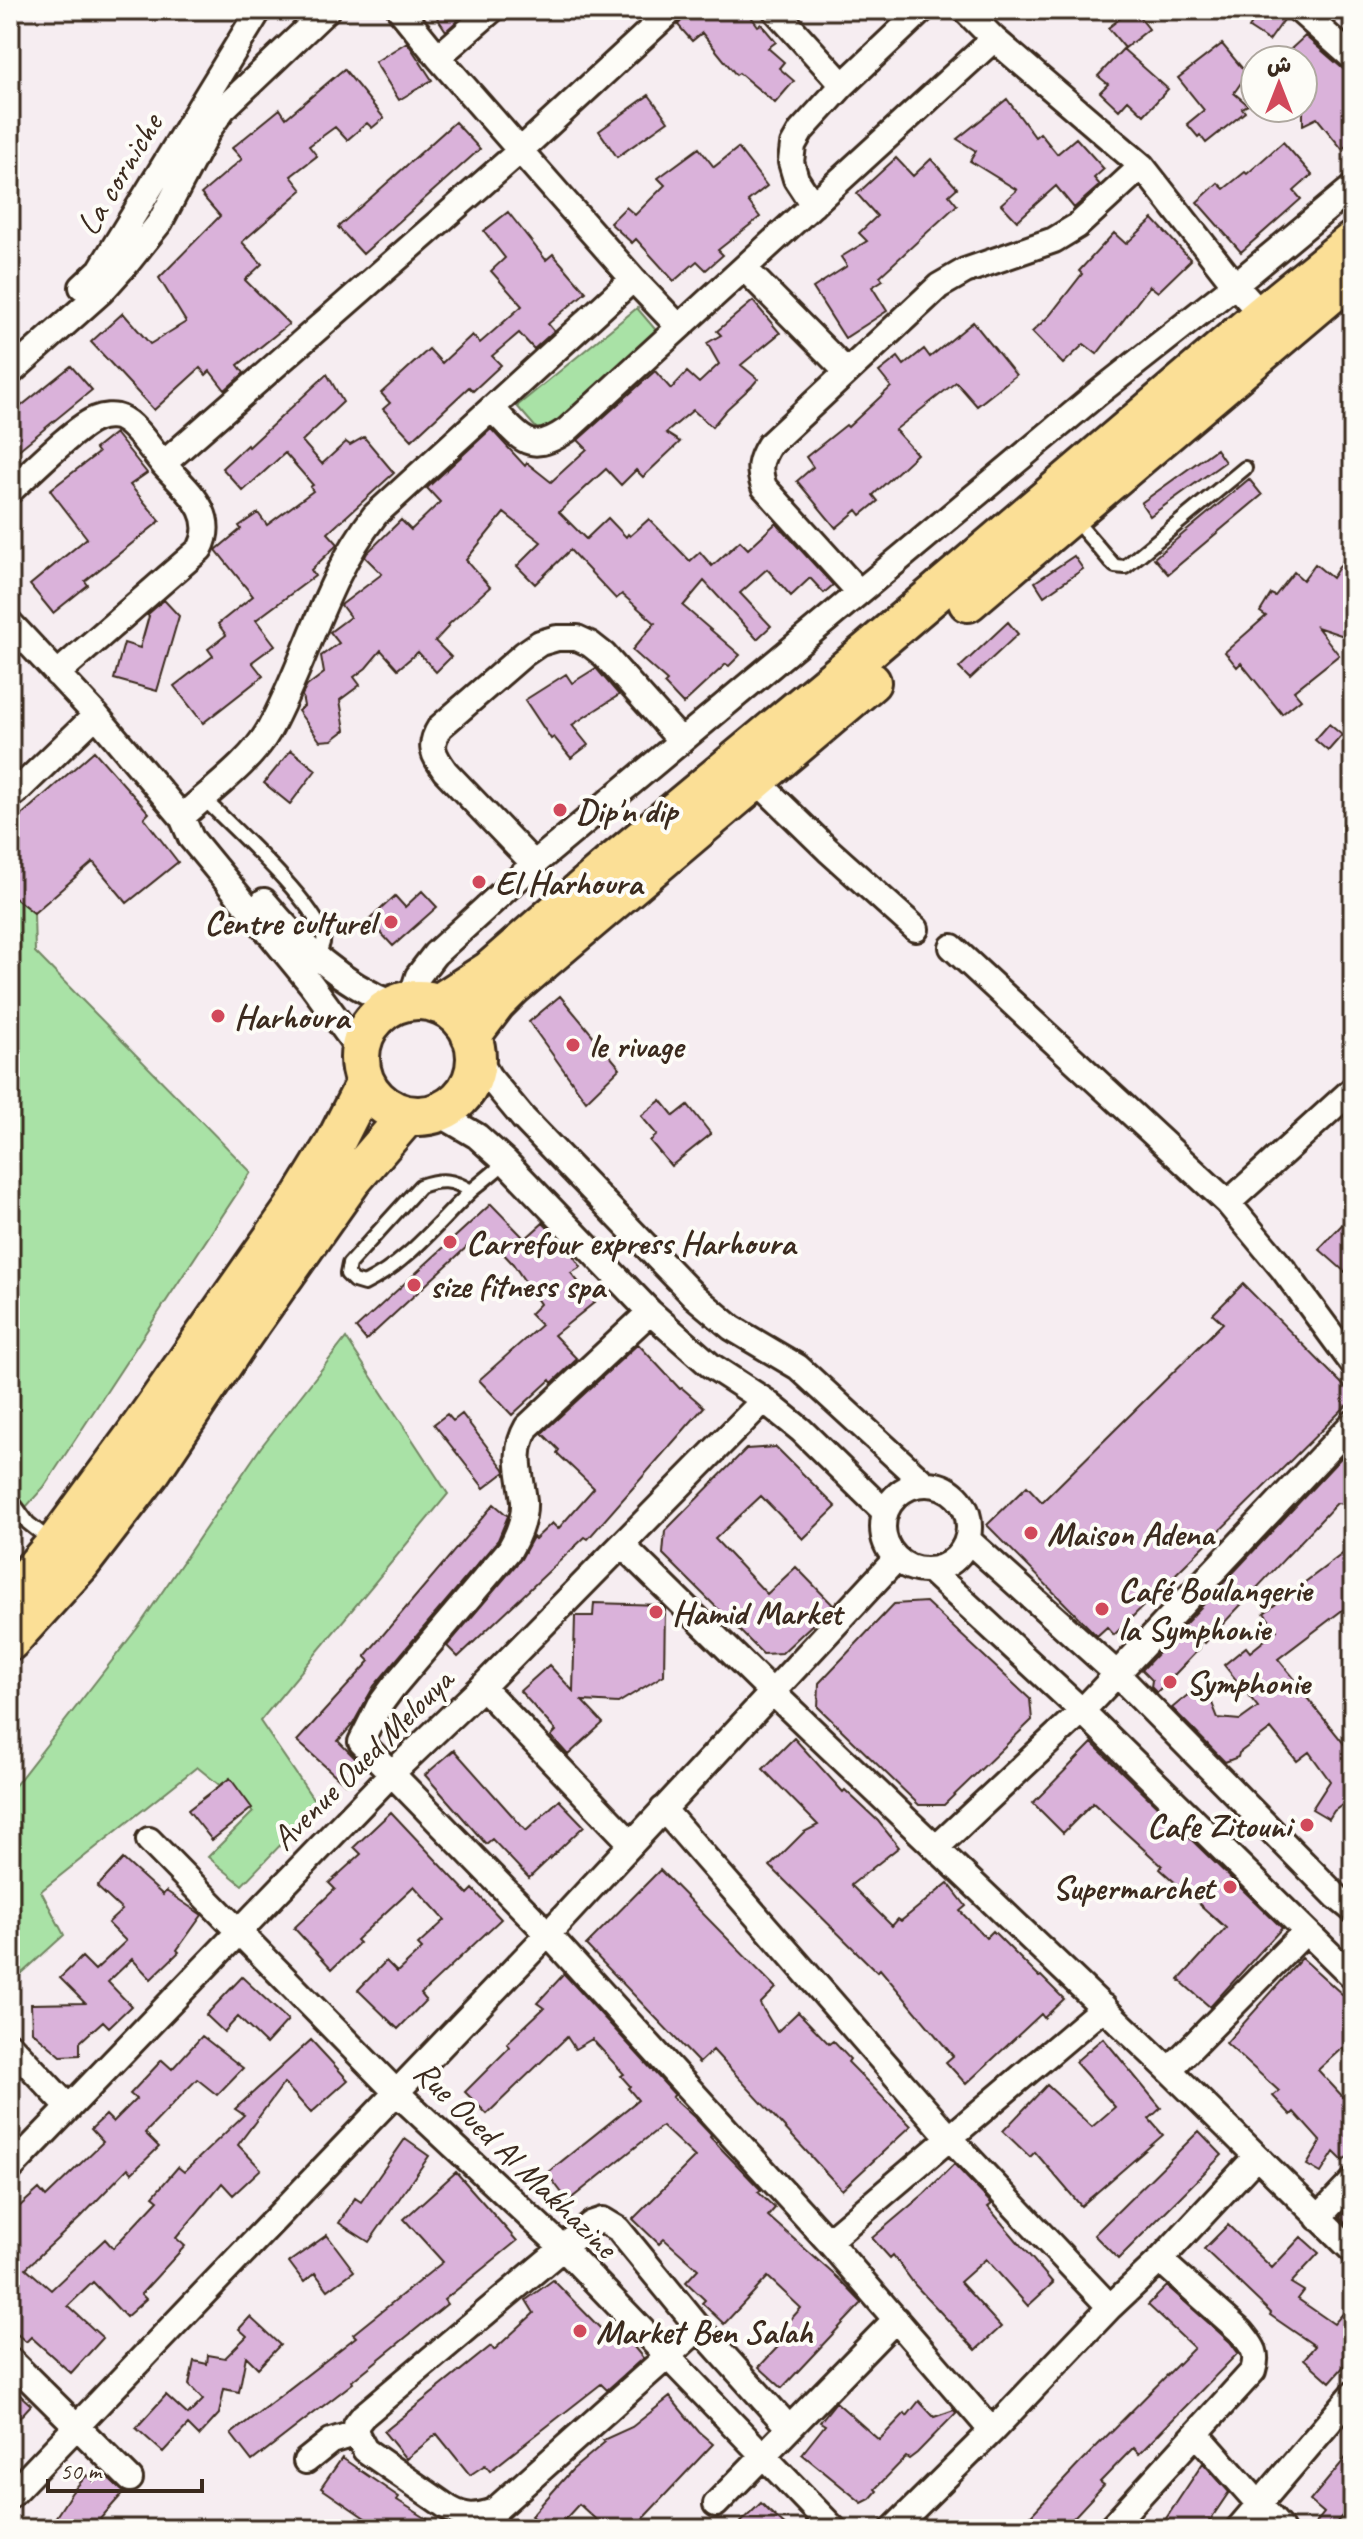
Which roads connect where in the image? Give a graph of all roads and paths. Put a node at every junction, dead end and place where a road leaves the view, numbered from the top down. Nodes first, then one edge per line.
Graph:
1 (259, 10) edge
2 (327, 10) edge
3 (400, 10) edge
4 (492, 10) edge
5 (672, 10) edge
6 (775, 10) edge
7 (922, 10) edge
8 (965, 10) edge
9 (1299, 10) edge
10 (994, 39) junction
11 (438, 57) junction
12 (1353, 58) edge
13 (843, 85) junction
14 (521, 150) junction
15 (1142, 166) junction
16 (1353, 187) edge
17 (813, 205) junction
18 (1353, 241) edge
19 (744, 268) junction
20 (633, 279) junction
21 (1346, 284) edge
22 (1235, 285) junction
23 (1262, 315) junction
24 (679, 327) junction
25 (10, 352) edge
26 (847, 372) junction
27 (10, 373) edge
28 (492, 409) junction
29 (163, 464) junction
30 (1245, 468) dead end
31 (10, 491) edge
32 (1071, 515) junction
33 (859, 592) junction
34 (10, 623) edge
35 (57, 674) junction
36 (96, 715) junction
37 (681, 741) junction
38 (756, 780) junction
39 (10, 795) edge
40 (203, 798) junction
41 (182, 817) junction
42 (534, 864) junction
43 (916, 929) dead end
44 (952, 947) dead end
45 (308, 964) junction
46 (414, 1003) junction
47 (474, 1046) junction
48 (363, 1068) junction
49 (1353, 1089) edge
50 (422, 1114) junction
51 (506, 1162) junction
52 (471, 1191) junction
53 (1228, 1203) junction
54 (650, 1312) junction
55 (1353, 1364) edge
56 (764, 1400) junction
57 (1353, 1423) edge
58 (924, 1483) junction
59 (10, 1498) edge
60 (885, 1512) junction
61 (968, 1540) junction
62 (55, 1544) junction
63 (623, 1546) junction
64 (896, 1559) junction
65 (930, 1570) junction
66 (10, 1597) edge
67 (10, 1641) edge
68 (1117, 1674) junction
69 (482, 1687) junction
70 (772, 1692) junction
71 (1082, 1711) junction
72 (392, 1773) junction
73 (663, 1809) junction
74 (149, 1840) dead end
75 (631, 1843) junction
76 (937, 1847) junction
77 (1353, 1910) edge
78 (239, 1931) junction
79 (1306, 1931) junction
80 (548, 1934) junction
81 (1353, 1977) edge
82 (1104, 2007) junction
83 (10, 2045) edge
84 (1169, 2070) junction
85 (395, 2091) junction
86 (69, 2108) junction
87 (949, 2137) junction
88 (1256, 2157) junction
89 (10, 2169) edge
90 (1353, 2181) edge
91 (1318, 2218) junction
92 (828, 2241) junction
93 (563, 2248) junction
94 (1353, 2251) edge
95 (1160, 2260) junction
96 (1110, 2307) junction
97 (896, 2319) junction
98 (699, 2328) junction
99 (668, 2356) junction
100 (10, 2360) edge
101 (1353, 2394) edge
102 (76, 2425) junction
103 (789, 2428) junction
104 (992, 2431) junction
105 (356, 2433) junction
106 (1197, 2434) junction
107 (763, 2456) junction
108 (306, 2461) dead end
109 (130, 2479) dead end
110 (10, 2496) edge
111 (716, 2504) dead end
112 (1260, 2505) junction
113 (471, 2523) edge
114 (834, 2529) edge
115 (893, 2529) edge
116 (1109, 2529) edge
117 (1238, 2529) edge
118 (1281, 2529) edge

1 - 25 street, La corniche
2 - 27 street
3 - 11 street
4 - 11 street
5 - 14 street
6 - 13 street
7 - 13 street
8 - 10 street
9 - 12 street
10 - 15 street
10 - 17 street
11 - 14 street
13 - 17 street
14 - 20 street
14 - 29 street
15 - 22 street
15 - 26 street
16 - 22 street
17 - 19 street
18 - 23 main road
19 - 24 street
19 - 26 street
20 - 24 street
20 - 28 street
21 - 32 main road
22 - 23 street
22 - 33 street
23 - 46 main road
24 - 28 street
26 - 33 street
28 - 40 street
29 - 31 street
29 - 35 street
30 - 32 lane
32 - 38 main road
33 - 37 street
34 - 35 street
35 - 36 street
36 - 39 street
36 - 41 street
37 - 42 street
37 - 42 street
38 - 43 street
38 - 47 main road
40 - 41 street
40 - 45 lane
41 - 45 street
42 - 46 street
44 - 53 street
45 - 46 street
45 - 48 street
46 - 47 main road
46 - 48 main road
47 - 50 main road
47 - 58 street
48 - 50 main road
48 - 62 main road
49 - 53 street
50 - 51 street
50 - 67 main road
51 - 52 lane
51 - 54 street
52 - 52 lane
53 - 55 street
54 - 56 street
54 - 72 street
56 - 60 street
56 - 63 street, Avenue Oued Melouya
57 - 68 street
58 - 60 street
58 - 61 street
59 - 62 lane
60 - 64 street
61 - 65 street
61 - 68 street
62 - 66 main road
63 - 69 street, Avenue Oued Melouya
63 - 70 street
64 - 65 street
64 - 70 street
65 - 71 street
68 - 71 street
68 - 77 street
69 - 72 street, Avenue Oued Melouya
69 - 75 street
70 - 73 street
70 - 76 street
71 - 76 street
71 - 79 street
72 - 78 street, Avenue Oued Melouya
72 - 80 street
73 - 75 street
73 - 87 street
74 - 78 street, Rue Oued Al Makhazine
75 - 80 street
76 - 82 street
78 - 85 street, Rue Oued Al Makhazine
78 - 86 street, Avenue Oued Melouya
79 - 81 street
79 - 84 street
80 - 85 street
80 - 92 street
82 - 84 street
82 - 87 street
83 - 86 street
84 - 88 street
85 - 93 street, Rue Oued Al Makhazine
85 - 102 street
86 - 89 street, Avenue Oued Melouya
87 - 92 street
87 - 96 street
88 - 91 street
88 - 95 street
90 - 91 street
91 - 94 street
92 - 97 street
93 - 98 street
93 - 99 street, Rue Oued Al Makhazine
93 - 105 street
95 - 96 street
95 - 106 street
96 - 104 street
97 - 103 street
97 - 104 street
98 - 99 street
98 - 103 street
99 - 107 street, Rue Oued Al Makhazine
99 - 113 street
100 - 102 street
101 - 112 street
102 - 109 street
102 - 110 street
103 - 107 street
104 - 115 street
105 - 108 street
105 - 113 street
106 - 112 street
106 - 116 street
107 - 111 street
107 - 114 street, Rue Oued Al Makhazine
112 - 117 street
112 - 118 street

